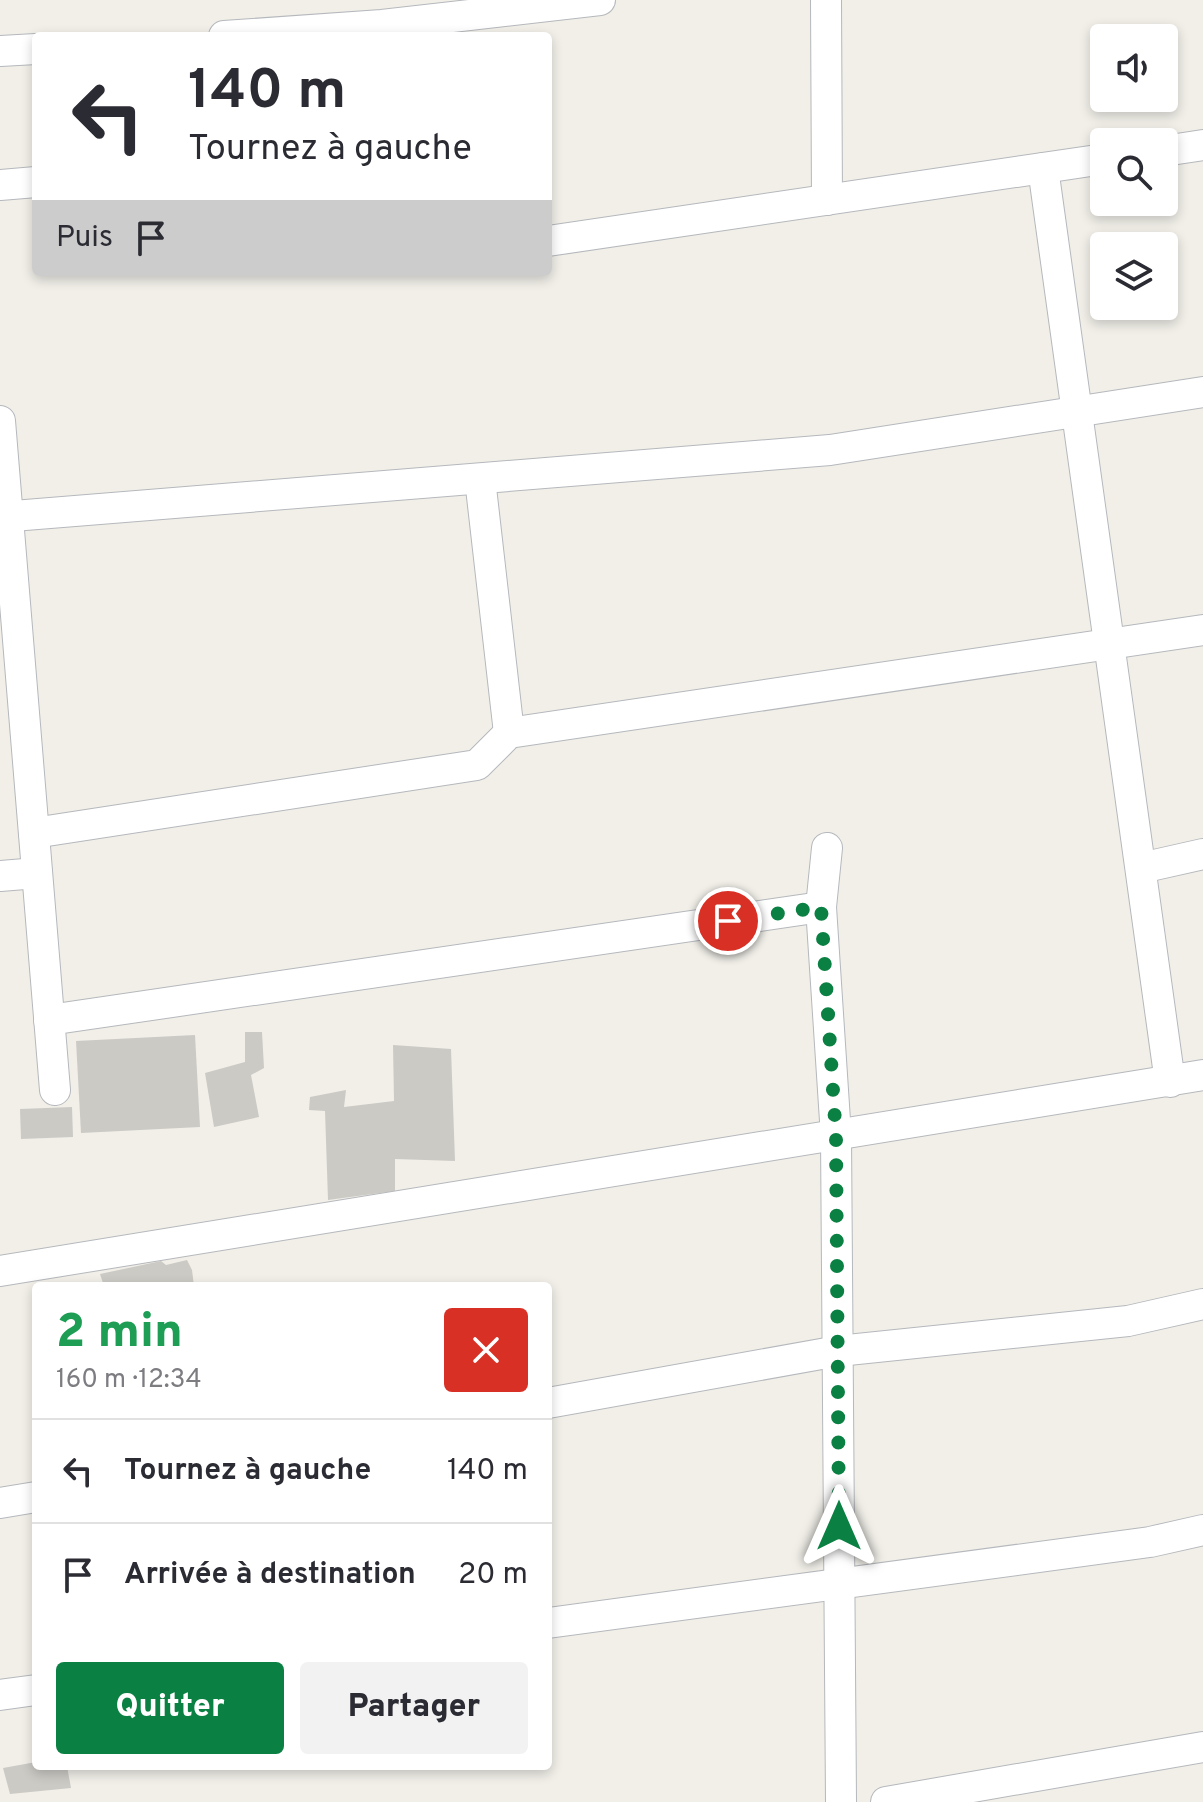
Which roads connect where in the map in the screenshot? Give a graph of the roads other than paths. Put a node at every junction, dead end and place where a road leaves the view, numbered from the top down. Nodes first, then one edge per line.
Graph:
1 (600, 0) edge
2 (826, 0) edge
3 (281, 32) edge
4 (32, 49) edge
5 (0, 51) edge
6 (1203, 145) edge
7 (1178, 149) edge
8 (1090, 161) edge
9 (1043, 168) junction
10 (32, 182) edge
11 (0, 185) edge
12 (827, 200) junction
13 (552, 240) edge
14 (1203, 392) edge
15 (1077, 412) junction
16 (0, 421) edge
17 (480, 479) junction
18 (4, 517) edge
19 (1203, 630) edge
20 (1109, 644) junction
21 (11, 697) edge
22 (509, 733) junction
23 (34, 833) junction
24 (827, 848) dead end
25 (1203, 854) edge
26 (1141, 868) junction
27 (37, 873) junction
28 (0, 876) edge
29 (821, 907) junction
30 (49, 1020) junction
31 (1203, 1075) edge
32 (1170, 1082) junction
33 (55, 1090) dead end
34 (836, 1136) junction
35 (0, 1271) edge
36 (1203, 1304) edge
37 (838, 1351) junction
38 (552, 1402) edge
39 (32, 1498) edge
40 (0, 1503) edge
41 (1203, 1530) edge
42 (839, 1584) junction
43 (552, 1622) edge
44 (32, 1691) edge
45 (0, 1695) edge
46 (1203, 1747) edge
47 (841, 1802) edge
48 (886, 1802) edge

1 - 3 street
2 - 12 street
4 - 5 street
6 - 7 street
8 - 9 street
9 - 12 street
9 - 15 street
10 - 11 street
12 - 13 street
14 - 15 street
15 - 17 street
15 - 20 street
16 - 18 street
17 - 18 street
17 - 22 street
18 - 21 street
19 - 20 street
20 - 22 street
20 - 26 street
21 - 23 street
22 - 23 street
23 - 27 street
24 - 29 street
25 - 26 street
26 - 32 street
27 - 28 street
27 - 30 street
29 - 30 street
29 - 34 street
30 - 33 street
31 - 32 street
32 - 34 street
34 - 35 street
34 - 37 street
36 - 37 street
37 - 38 street
37 - 42 street
39 - 40 street
41 - 42 street
42 - 43 street
42 - 47 street
44 - 45 street
46 - 48 street

